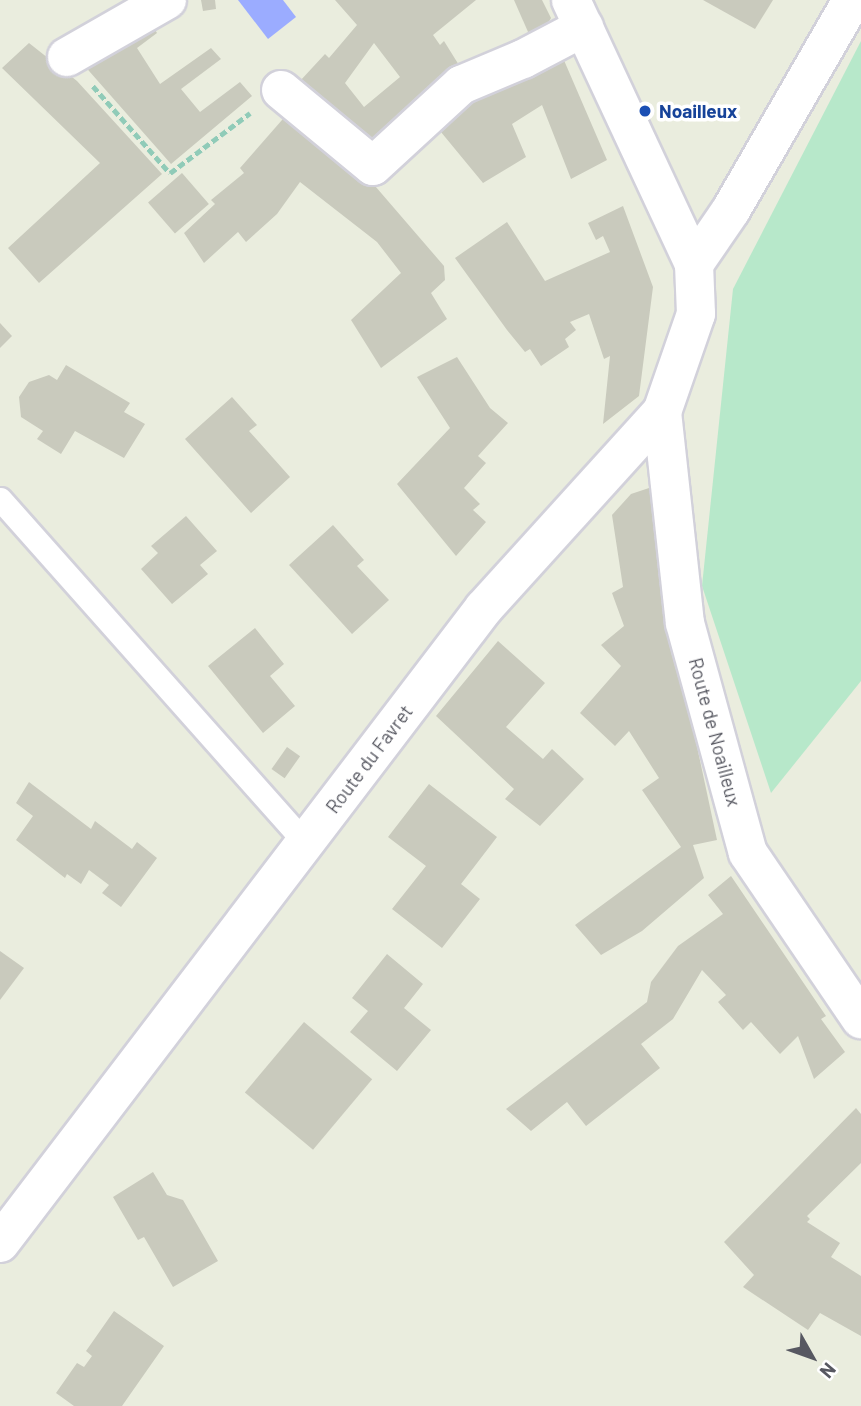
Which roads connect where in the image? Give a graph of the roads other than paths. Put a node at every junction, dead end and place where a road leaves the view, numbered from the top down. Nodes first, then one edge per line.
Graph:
1 (167, 0) edge
2 (852, 0) edge
3 (577, 14) edge
4 (67, 57) road end
5 (281, 90) road end
6 (694, 264) junction
7 (662, 412) junction
8 (0, 499) edge
9 (305, 843) junction
10 (861, 1019) edge
11 (0, 1243) edge

1 - 4 street
2 - 6 street
3 - 5 street
3 - 6 street
6 - 7 street, Route du Favret
7 - 9 street, Route du Favret
7 - 10 street, Route de Noailleux
8 - 9 lane
9 - 11 street, Route du Favret

